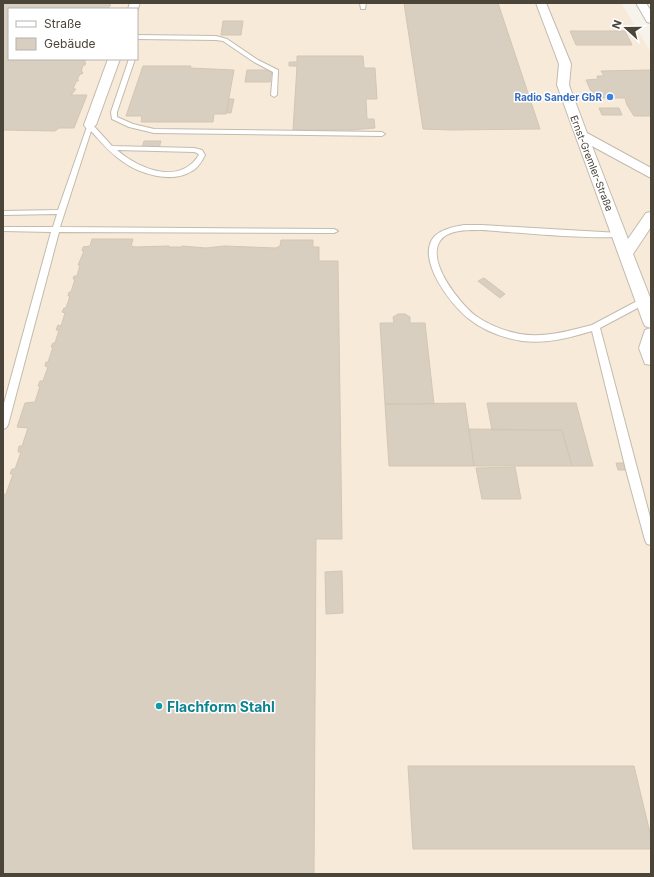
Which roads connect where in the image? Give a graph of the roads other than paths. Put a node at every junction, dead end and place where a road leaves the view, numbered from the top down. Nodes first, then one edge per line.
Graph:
1 (541, 3) edge
2 (641, 3) edge
3 (651, 20) edge
4 (138, 39) edge
5 (114, 60) edge
6 (132, 60) edge
7 (274, 95) dead end
8 (90, 125) junction
9 (382, 134) dead end
10 (582, 135) junction
11 (110, 148) junction
12 (651, 174) edge
13 (61, 212) junction
14 (3, 213) edge
15 (651, 216) edge
16 (56, 228) junction
17 (3, 229) edge
18 (334, 231) dead end
19 (619, 234) junction
20 (626, 253) junction
21 (642, 302) junction
22 (651, 322) edge
23 (595, 327) junction
24 (651, 334) edge
25 (651, 359) edge
26 (3, 425) edge
27 (651, 540) edge

1 - 10 street, Ernst-Gremler-Straße
2 - 3 street
4 - 7 lane
5 - 8 street
6 - 9 lane
8 - 11 lane
8 - 13 lane
10 - 12 street
10 - 19 street, Ernst-Gremler-Straße
11 - 11 lane
13 - 14 lane
13 - 16 lane
15 - 20 street
16 - 17 lane
16 - 18 lane
16 - 26 lane
19 - 20 street, Ernst-Gremler-Straße
19 - 23 lane
20 - 21 street, Ernst-Gremler-Straße
21 - 22 street, Ernst-Gremler-Straße
21 - 23 lane
23 - 27 lane
24 - 25 street

